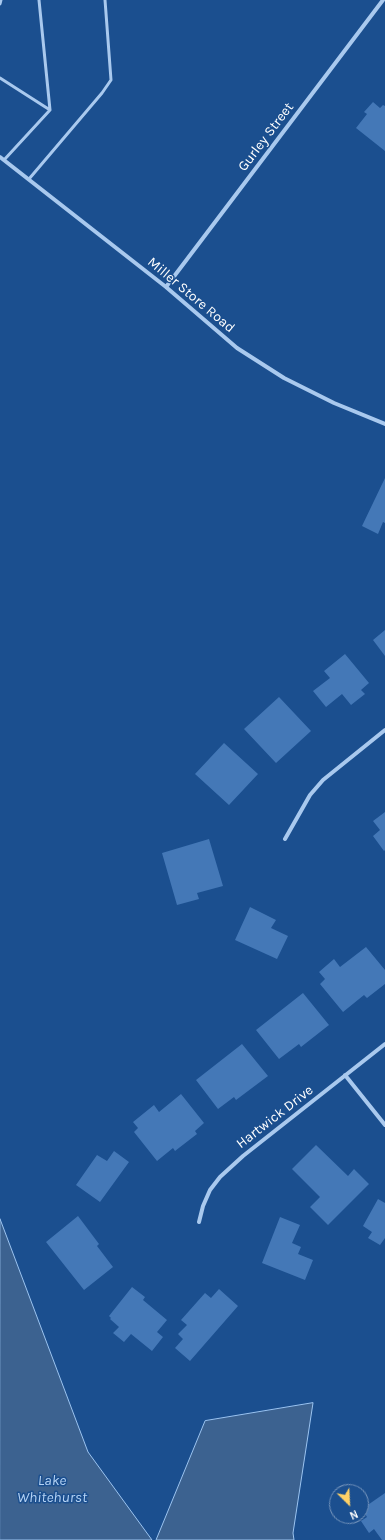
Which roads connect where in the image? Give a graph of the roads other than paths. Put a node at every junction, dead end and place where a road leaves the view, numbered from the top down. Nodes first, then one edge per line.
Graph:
1 (1, 0) edge
2 (39, 0) edge
3 (105, 0) edge
4 (383, 0) edge
5 (0, 4) edge
6 (0, 78) edge
7 (50, 110) junction
8 (0, 156) edge
9 (4, 160) junction
10 (28, 179) junction
11 (166, 287) junction
12 (385, 424) edge
13 (385, 730) edge
14 (285, 839) dead end
15 (385, 1044) edge
16 (345, 1076) junction
17 (385, 1125) edge
18 (199, 1222) dead end

1 - 5 lane
2 - 7 lane
3 - 10 lane
4 - 11 street, Gurley Street
6 - 7 lane
7 - 9 lane
8 - 9 street, Miller Store Road
9 - 10 street, Miller Store Road
10 - 11 street, Miller Store Road
11 - 12 street, Miller Store Road
13 - 14 street
15 - 16 street, Hartwick Drive
16 - 17 street
16 - 18 street, Hartwick Drive

